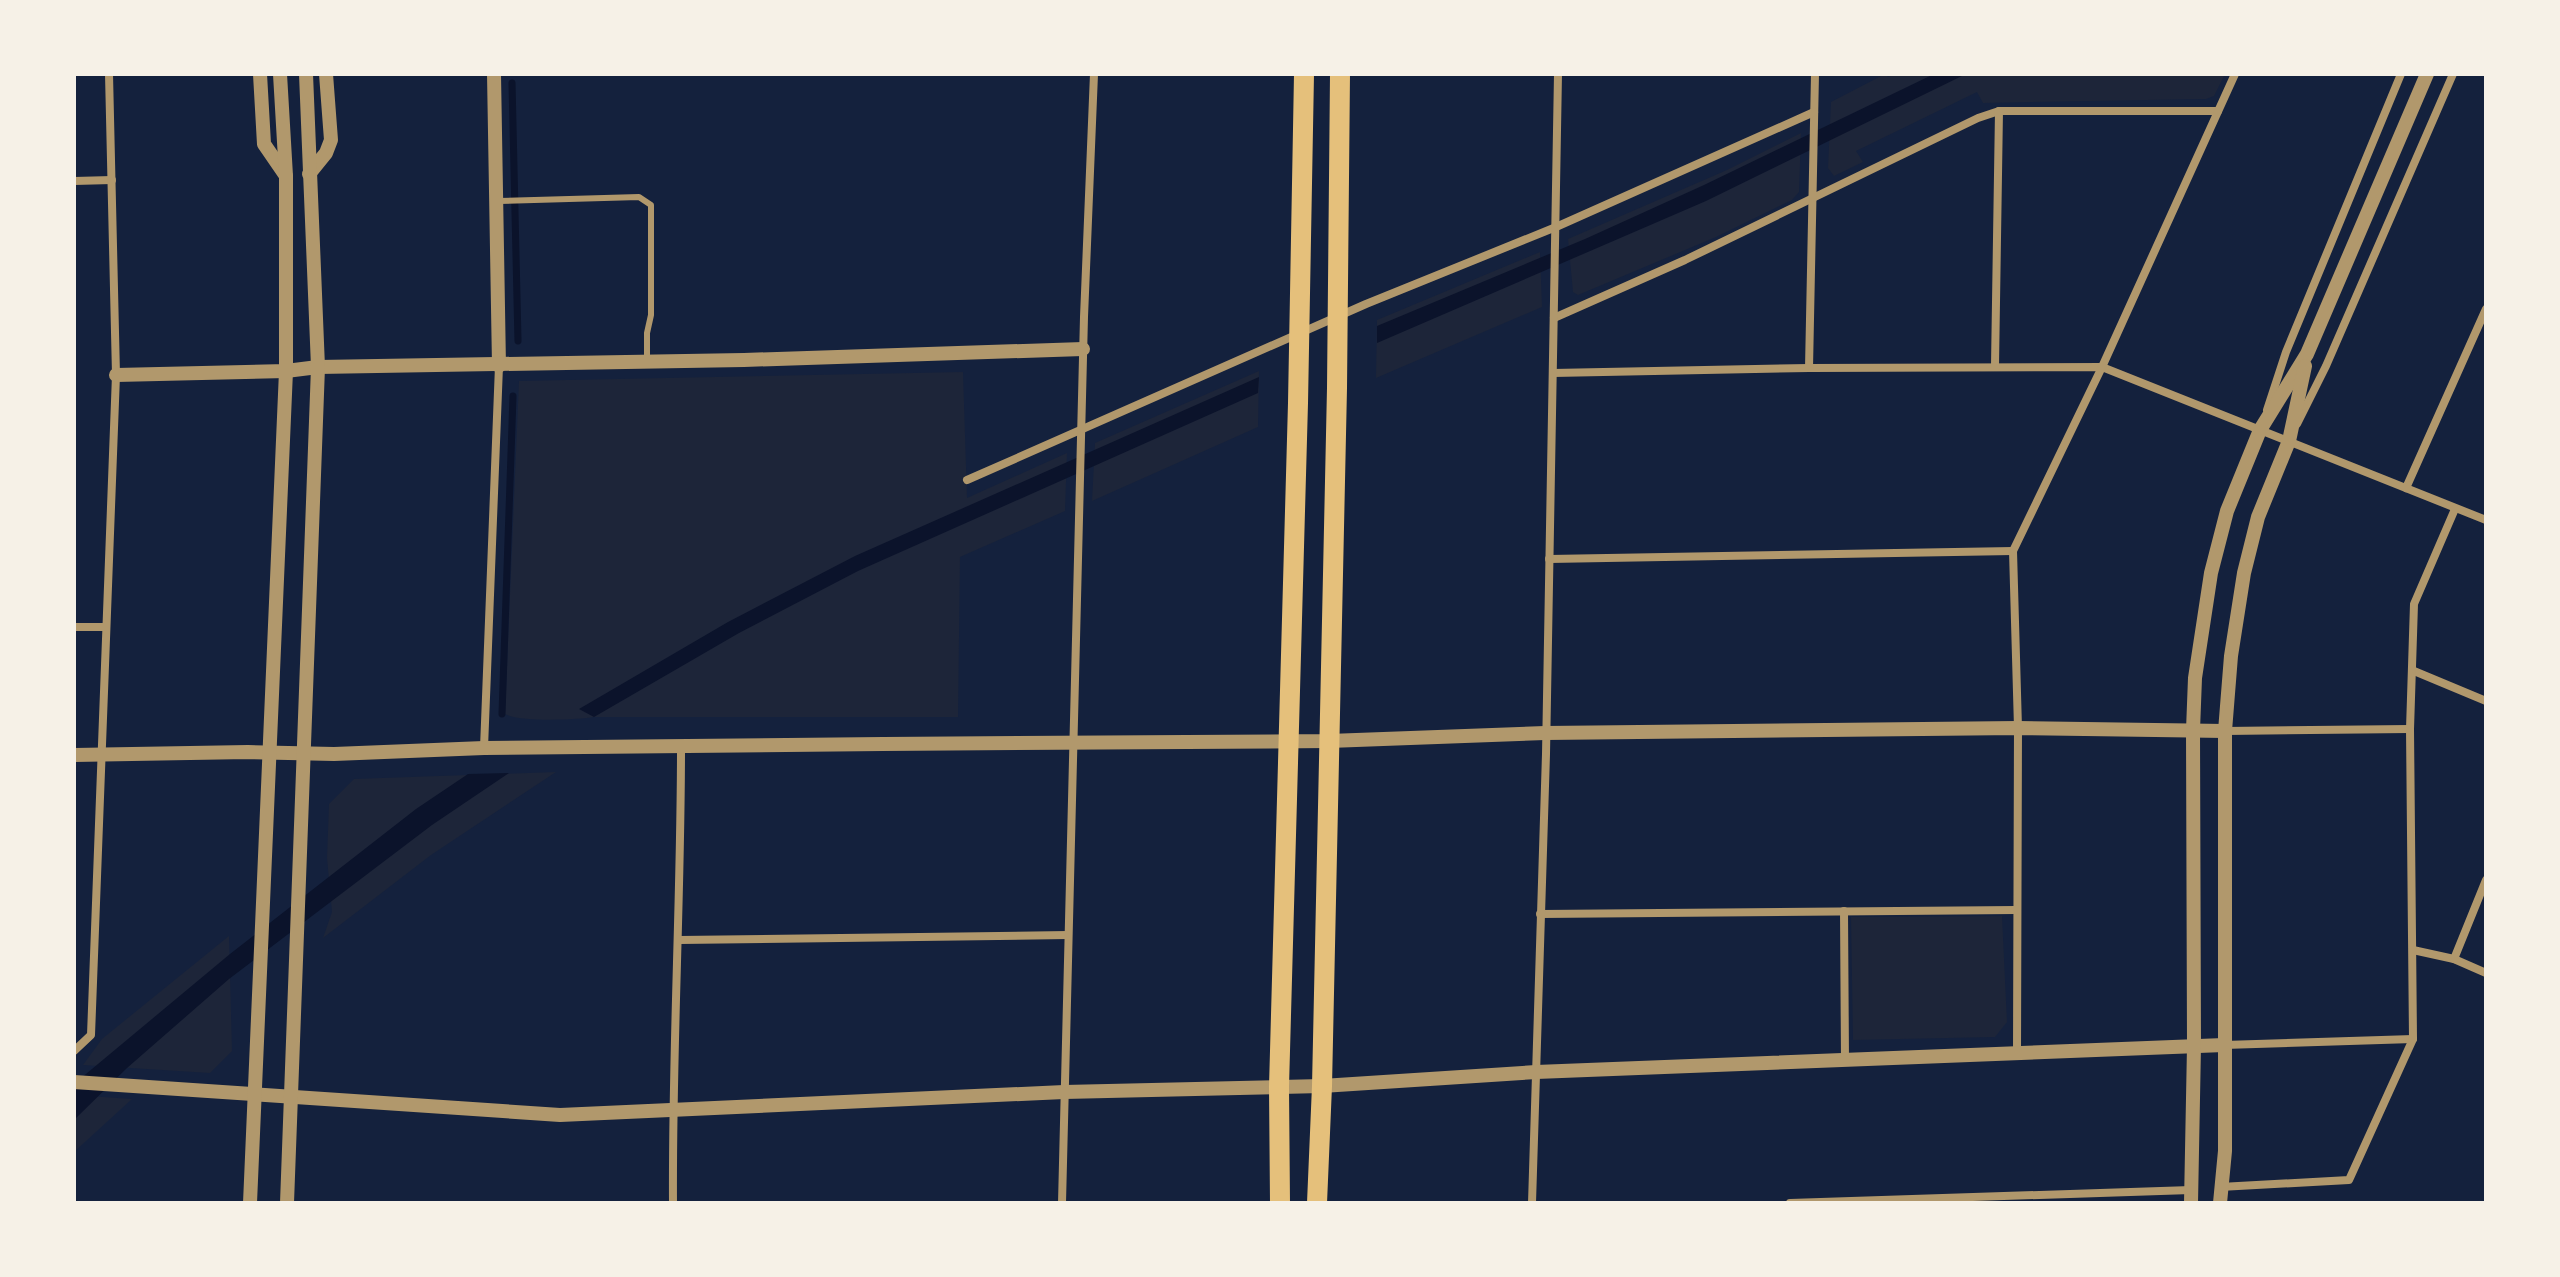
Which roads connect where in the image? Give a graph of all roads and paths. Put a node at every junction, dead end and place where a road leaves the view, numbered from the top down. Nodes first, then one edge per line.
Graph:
1 (109, 74) edge
2 (260, 74) edge
3 (280, 74) edge
4 (306, 74) edge
5 (326, 74) edge
6 (494, 74) edge
7 (1094, 74) edge
8 (1304, 74) edge
9 (1340, 74) edge
10 (1558, 74) edge
11 (1815, 74) edge
12 (2235, 74) edge
13 (2401, 74) edge
14 (2427, 74) edge
15 (2453, 74) edge
16 (1999, 111) junction
17 (2218, 111) junction
18 (1814, 112) junction
19 (309, 174) junction
20 (286, 176) junction
21 (112, 180) junction
22 (74, 181) edge
23 (1813, 199) junction
24 (503, 201) junction
25 (1556, 227) junction
26 (2486, 309) edge
27 (1337, 317) junction
28 (1554, 318) junction
29 (1298, 335) junction
30 (1083, 349) junction
31 (2307, 354) junction
32 (647, 362) junction
33 (499, 366) junction
34 (1995, 366) junction
35 (318, 367) junction
36 (2102, 367) junction
37 (1809, 368) junction
38 (286, 371) junction
39 (1553, 373) junction
40 (116, 375) junction
41 (1082, 430) junction
42 (2260, 430) junction
43 (2289, 441) junction
44 (967, 480) dead end
45 (2406, 488) junction
46 (2455, 509) junction
47 (2486, 520) edge
48 (2013, 551) junction
49 (1549, 559) junction
50 (74, 627) edge
51 (106, 627) junction
52 (2414, 671) junction
53 (2486, 701) edge
54 (2018, 728) junction
55 (2410, 729) junction
56 (2193, 730) junction
57 (2225, 731) junction
58 (1545, 733) junction
59 (1073, 741) junction
60 (1288, 741) junction
61 (1329, 741) junction
62 (484, 748) junction
63 (681, 748) junction
64 (269, 752) junction
65 (303, 753) junction
66 (74, 755) edge
67 (102, 755) junction
68 (2486, 880) edge
69 (2016, 910) junction
70 (1844, 911) junction
71 (1540, 914) junction
72 (1068, 935) junction
73 (679, 940) junction
74 (2413, 950) junction
75 (2454, 959) junction
76 (2486, 973) edge
77 (2413, 1039) junction
78 (2224, 1045) junction
79 (2194, 1046) junction
80 (74, 1051) edge
81 (2017, 1054) junction
82 (1845, 1061) junction
83 (1536, 1072) junction
84 (74, 1082) edge
85 (1322, 1086) junction
86 (1279, 1087) junction
87 (1064, 1092) junction
88 (255, 1094) junction
89 (292, 1098) junction
90 (672, 1110) junction
91 (2220, 1187) junction
92 (2191, 1196) edge
93 (1868, 1201) edge
94 (250, 1203) edge
95 (287, 1203) edge
96 (673, 1203) edge
97 (1062, 1203) edge
98 (1280, 1203) edge
99 (1317, 1203) edge
100 (1532, 1203) edge
101 (1790, 1203) edge
102 (2220, 1203) edge

1 - 21 street
2 - 20 street
3 - 20 street
4 - 19 street
5 - 19 street
6 - 24 street
7 - 30 street
8 - 29 main road
9 - 27 main road
10 - 25 street
11 - 18 street
12 - 17 street
13 - 42 street
14 - 31 street
15 - 43 street
16 - 17 street
16 - 23 street
16 - 34 street
17 - 36 street
18 - 23 street
18 - 25 street
19 - 35 street
20 - 38 street
21 - 22 street
21 - 40 street
23 - 28 street
23 - 37 street
24 - 32 lane
24 - 33 street
25 - 27 street
25 - 28 street
26 - 45 street
27 - 29 street
27 - 61 main road
28 - 39 street
29 - 41 street
29 - 60 main road
30 - 32 street
30 - 41 street
31 - 42 street
31 - 43 street
32 - 33 street
33 - 35 street
33 - 62 street
34 - 36 street
34 - 37 street
35 - 38 street
35 - 65 street
36 - 42 street
36 - 48 street
37 - 39 street
38 - 40 street
38 - 64 street
39 - 49 street
40 - 51 street
41 - 44 street
41 - 59 street
42 - 43 street
42 - 56 street
43 - 45 street
43 - 57 street
45 - 46 street
46 - 47 street
46 - 52 street
48 - 49 street
48 - 54 street
49 - 58 street
50 - 51 street
51 - 67 street
52 - 53 street
52 - 55 street
54 - 56 street
54 - 58 street
54 - 69 street
55 - 57 street
55 - 74 street
56 - 57 street
56 - 79 street
57 - 78 street
58 - 61 street
58 - 71 street
59 - 60 street
59 - 63 street
59 - 72 street
60 - 61 street
60 - 86 main road
61 - 85 main road
62 - 63 street
62 - 65 street
63 - 73 street
64 - 65 street
64 - 67 street
64 - 88 street
65 - 89 street
66 - 67 street
67 - 80 street
68 - 75 street
69 - 70 street
69 - 81 street
70 - 71 street
70 - 82 street
71 - 83 street
72 - 73 street
72 - 87 street
73 - 90 street
74 - 75 street
74 - 77 street
75 - 76 street
77 - 78 street
77 - 91 street
78 - 79 street
78 - 91 street
79 - 81 street
79 - 92 street
81 - 82 street
82 - 83 street
83 - 85 street
83 - 100 street
84 - 88 street
85 - 86 street
85 - 99 main road
86 - 87 street
86 - 98 main road
87 - 90 street
87 - 97 street
88 - 89 street
88 - 94 street
89 - 90 street
89 - 95 street
90 - 96 street
91 - 102 street
92 - 93 street
93 - 101 street

